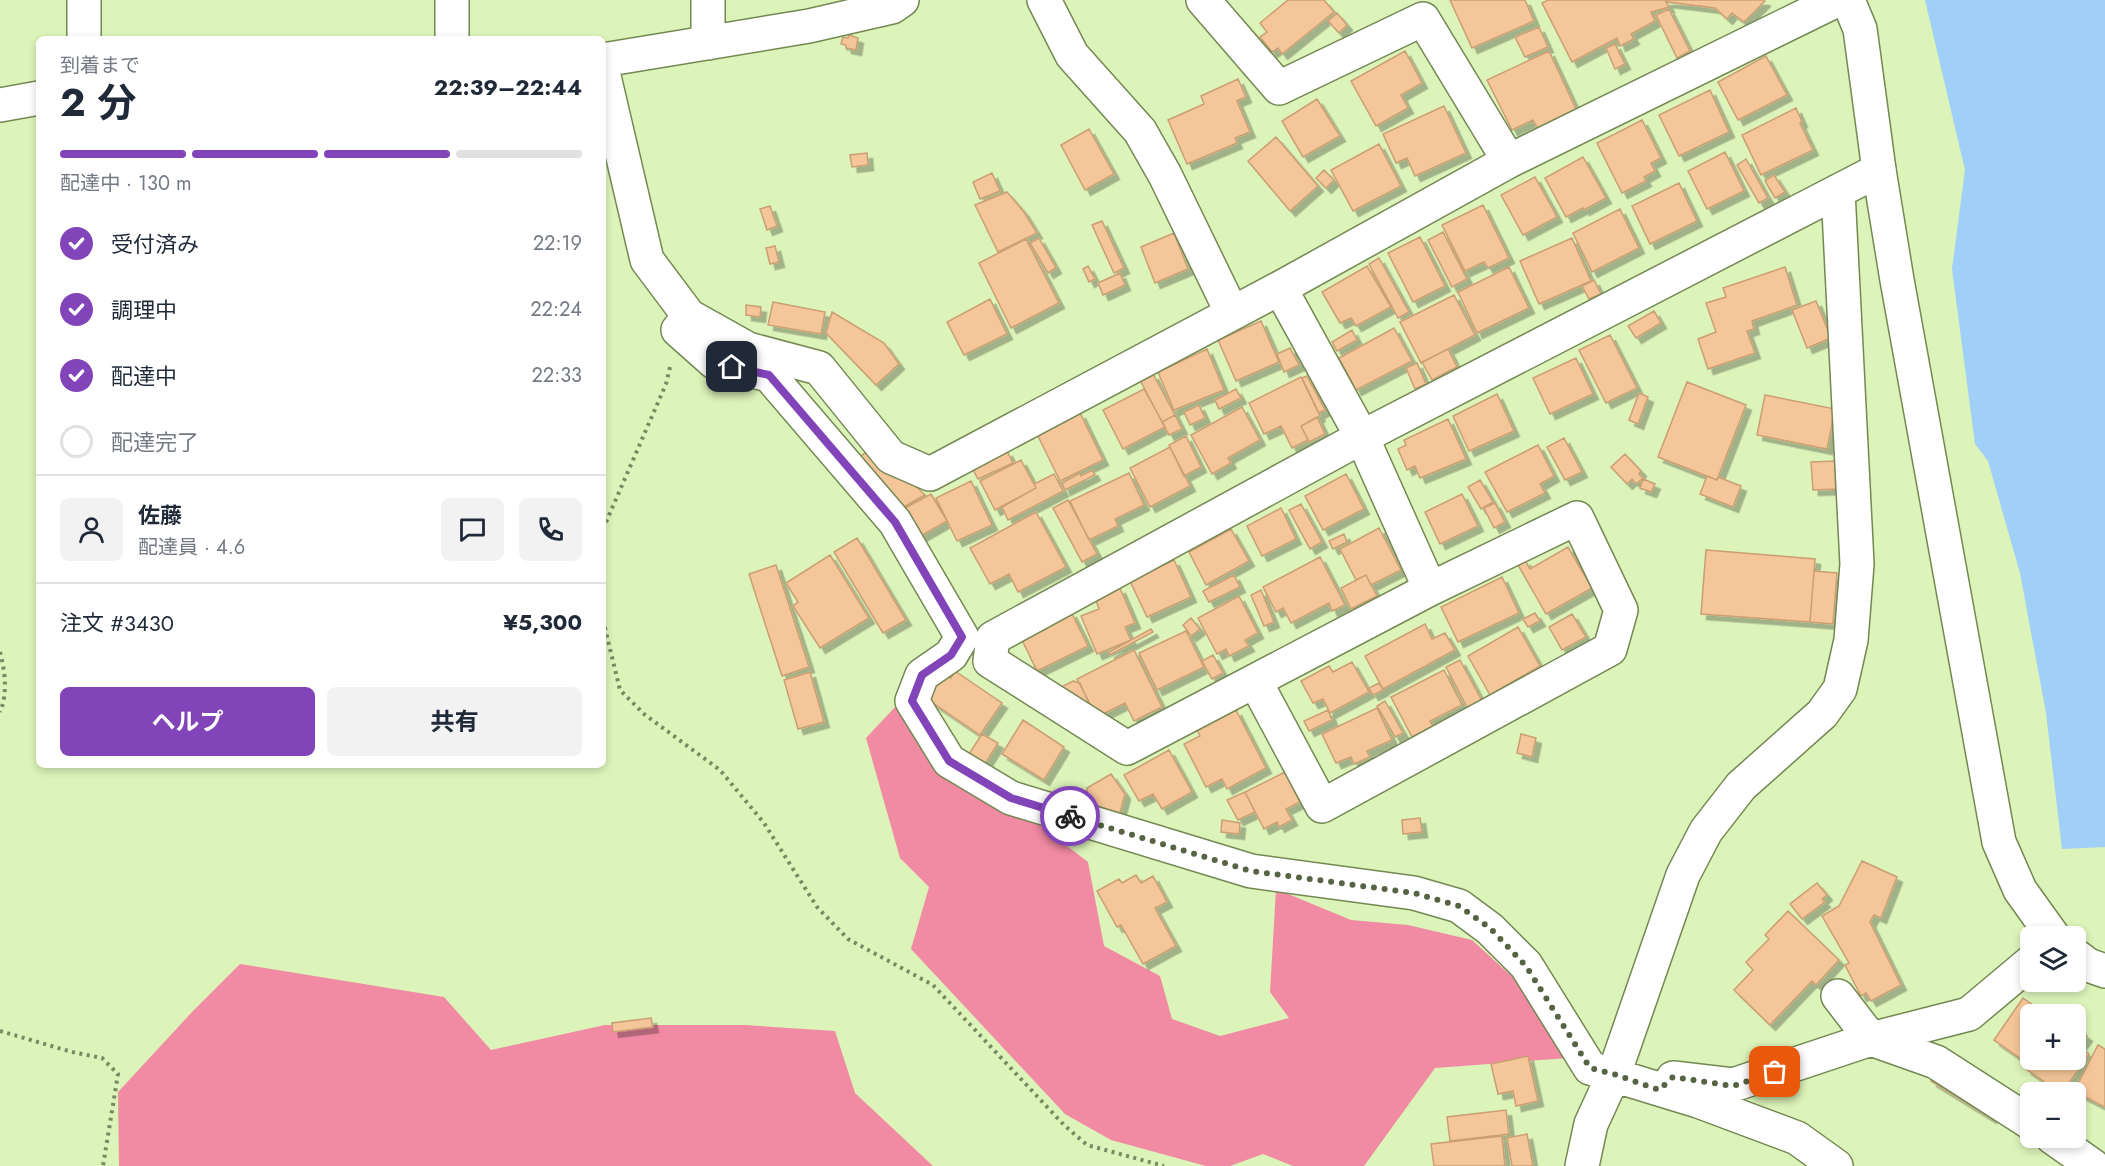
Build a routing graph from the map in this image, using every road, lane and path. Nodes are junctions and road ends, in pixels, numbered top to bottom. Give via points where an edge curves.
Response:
1 (84, 0) edge
2 (452, 0) edge
3 (708, 0) edge
4 (902, 0) edge
5 (1044, 0) edge
6 (1203, 0) edge
7 (1837, 0) edge
8 (1848, 0) edge
9 (84, 36) edge
10 (452, 36) edge
11 (708, 43) junction
12 (606, 60) edge
13 (606, 85) edge
14 (36, 99) edge
15 (0, 105) edge
16 (1509, 161) junction
17 (1879, 170) junction
18 (1838, 191) junction
19 (1280, 288) junction
20 (1232, 313) junction
21 (683, 323) junction
22 (1362, 437) junction
23 (606, 523) edge
24 (1430, 589) junction
25 (606, 632) edge
26 (977, 638) junction
27 (0, 652) edge
28 (1255, 681) junction
29 (0, 712) edge
30 (2046, 926) edge
31 (2086, 964) edge
32 (2020, 971) edge
33 (2105, 971) edge
34 (1838, 996) dead end
35 (0, 1031) edge
36 (1871, 1040) junction
37 (1614, 1074) junction
38 (1659, 1090) junction
39 (2020, 1116) edge
40 (2068, 1148) edge
41 (103, 1166) edge
42 (1164, 1166) edge
43 (1582, 1166) edge
44 (1836, 1166) edge
45 (2093, 1166) edge

1 - 9 street
2 - 10 street
3 - 11 street
4 - 11 street via 892,7 809,26
5 - 20 street via 1072,55 1140,131
6 - 16 street via 1279,88 1423,19
7 - 16 street
8 - 17 street via 1860,29
11 - 12 street
13 - 21 street via 647,260
14 - 15 street
16 - 19 street
17 - 18 street
17 - 30 street via 1999,842 2020,890
18 - 22 street
18 - 37 street via 1857,564 1851,640 1840,689 1822,714 1741,786 1706,831 1683,875
19 - 20 street
19 - 22 street
20 - 21 street via 930,474 891,457 819,368 748,349
21 - 23 path via 666,384
21 - 26 street via 714,362 769,375 895,522
22 - 24 street
22 - 26 street
24 - 28 street
24 - 28 street via 1577,518 1621,610 1610,650 1322,806
25 - 42 path via 620,690 644,714 720,770 764,823 817,907 848,939 933,985 1064,1125 1087,1144
26 - 28 street via 990,661 1127,748
26 - 37 street via 922,675 912,701 949,761 1011,798 1251,871 1414,893 1459,906 1490,928 1526,966 1590,1068
27 - 29 path via 4,702
31 - 33 street
32 - 36 street via 1969,1014
34 - 36 street
35 - 41 path via 102,1058 118,1074
36 - 38 street via 1733,1086 1673,1077
36 - 39 street via 1936,1062
37 - 38 street
37 - 43 street via 1591,1125
38 - 44 street via 1797,1138
40 - 45 street

